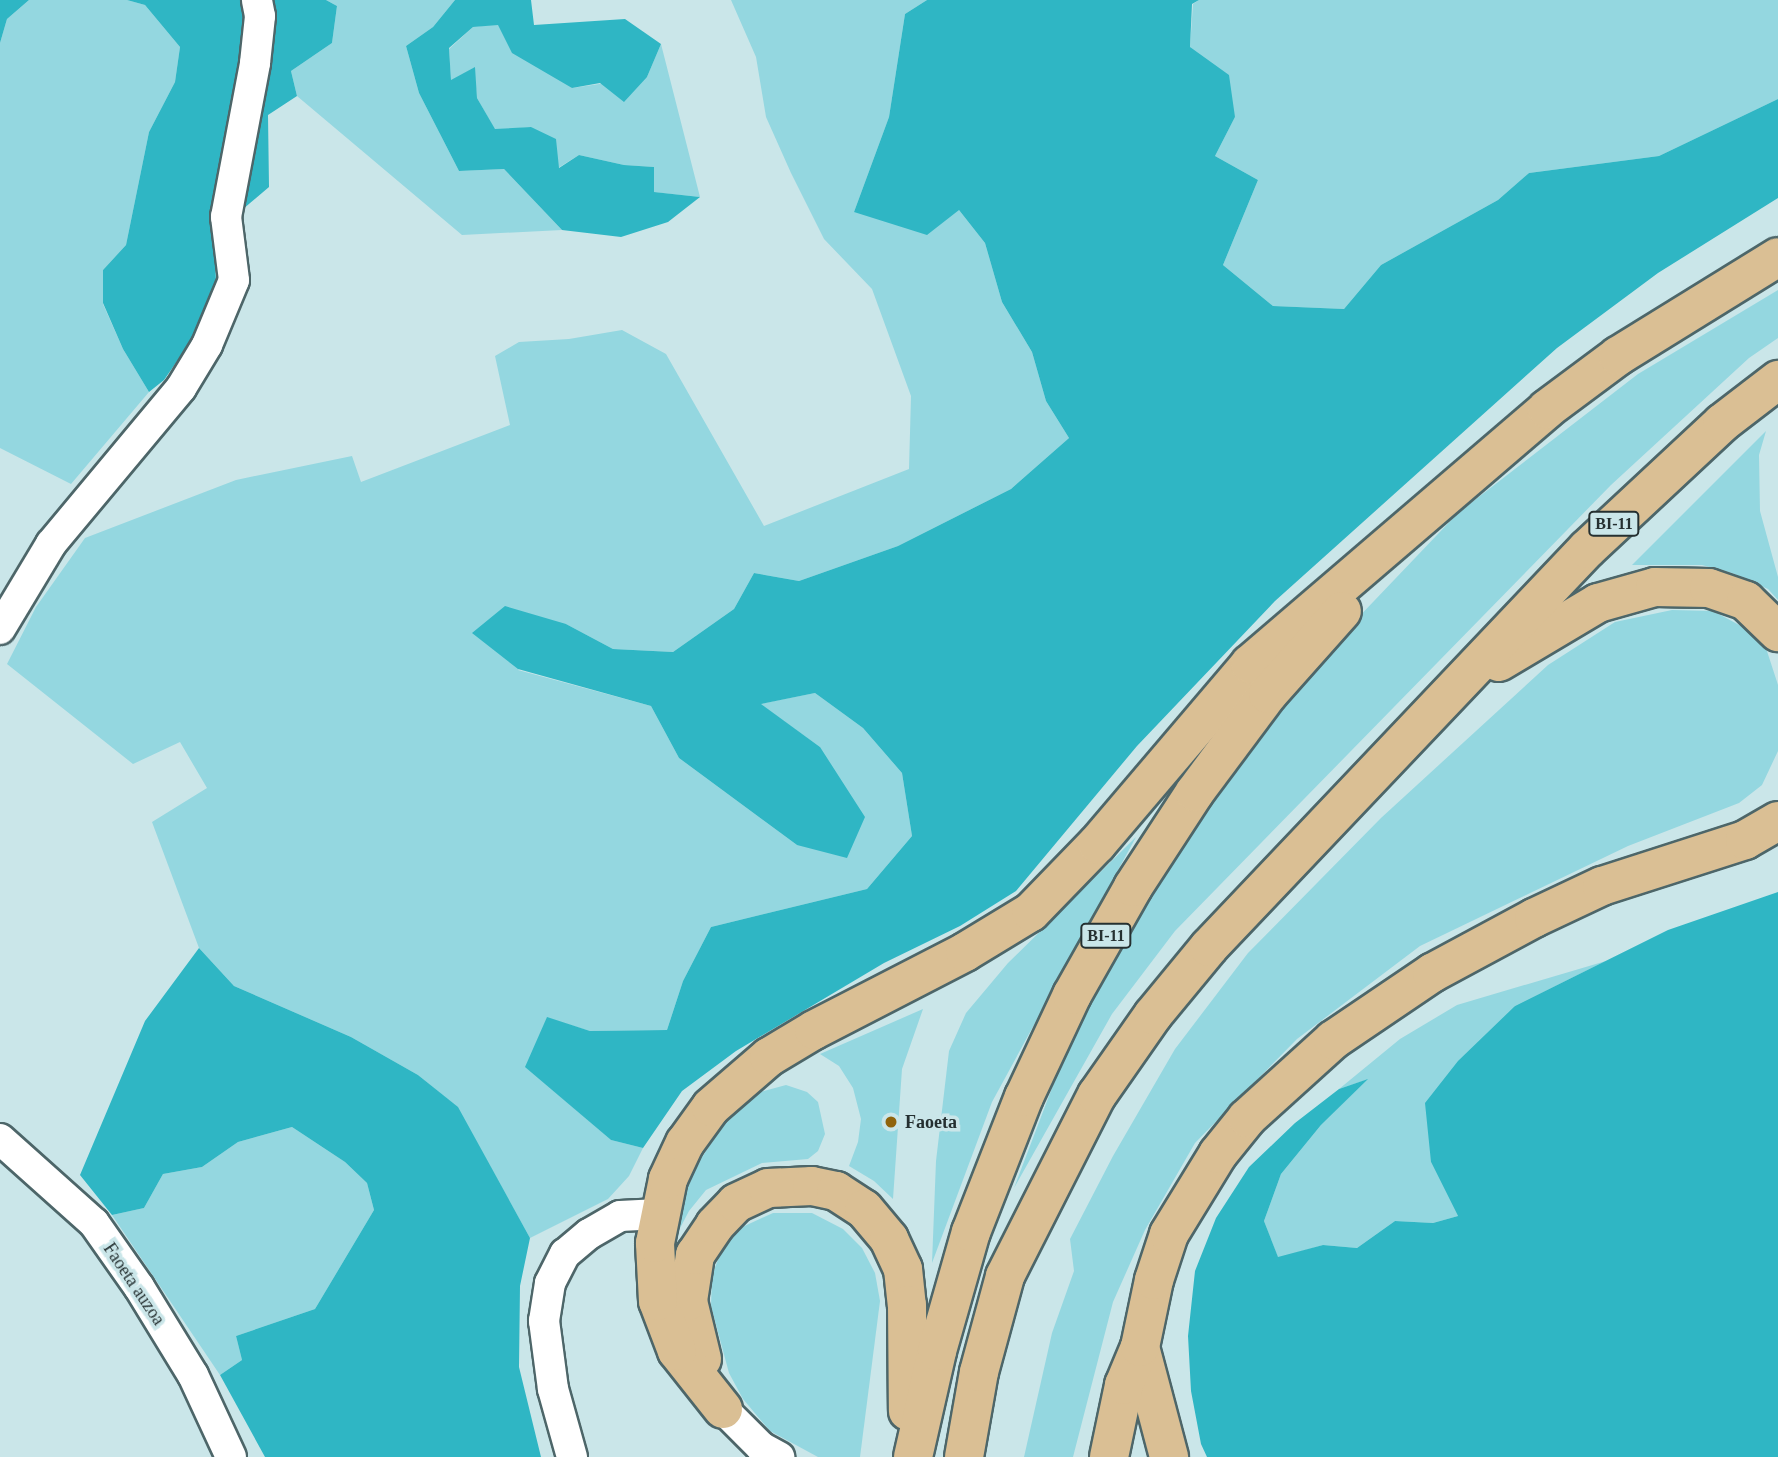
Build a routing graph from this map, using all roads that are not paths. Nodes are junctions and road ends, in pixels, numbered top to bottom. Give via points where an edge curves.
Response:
1 (257, 0) edge
2 (1778, 257) edge
3 (1778, 380) edge
4 (1446, 495) junction
5 (0, 629) edge
6 (1778, 632) edge
7 (1464, 682) junction
8 (1778, 821) edge
9 (0, 1139) edge
10 (659, 1214) junction
11 (1140, 1347) junction
12 (723, 1409) junction
13 (231, 1457) edge
14 (572, 1457) edge
15 (779, 1457) edge
16 (908, 1457) edge
17 (913, 1457) edge
18 (964, 1457) edge
19 (1109, 1457) edge
20 (1169, 1457) edge

1 - 5 street via 260,16 255,63 226,218 234,280 207,345 181,388 51,544
2 - 4 main road, BI-11 via 1618,356
3 - 7 main road, BI-11 via 1722,423 1587,549
4 - 10 main road via 1250,664 1097,844 1031,912 965,952 814,1030 737,1082 711,1107 685,1143 668,1179
4 - 17 main road, BI-11 via 1268,694 1195,792 1133,887 1072,995 1024,1097 971,1232
6 - 7 main road via 1746,601 1709,588 1656,587 1598,603
7 - 18 main road, BI-11 via 1209,947 1153,1015 1097,1095 1005,1276 979,1372
8 - 11 main road via 1745,839 1602,886 1534,918 1432,973 1333,1040 1247,1118 1191,1194 1169,1234
9 - 13 street, Faoeta auzoa via 94,1223 193,1375
10 - 12 main road via 657,1301 677,1350
10 - 14 street via 620,1216 589,1234 565,1254 550,1283 544,1321 553,1389
11 - 19 main road via 1124,1385
11 - 20 main road
12 - 15 street via 761,1447
12 - 16 main road via 696,1342 688,1301 695,1255 736,1203 768,1188 812,1186 836,1191 864,1209 889,1238 903,1269

